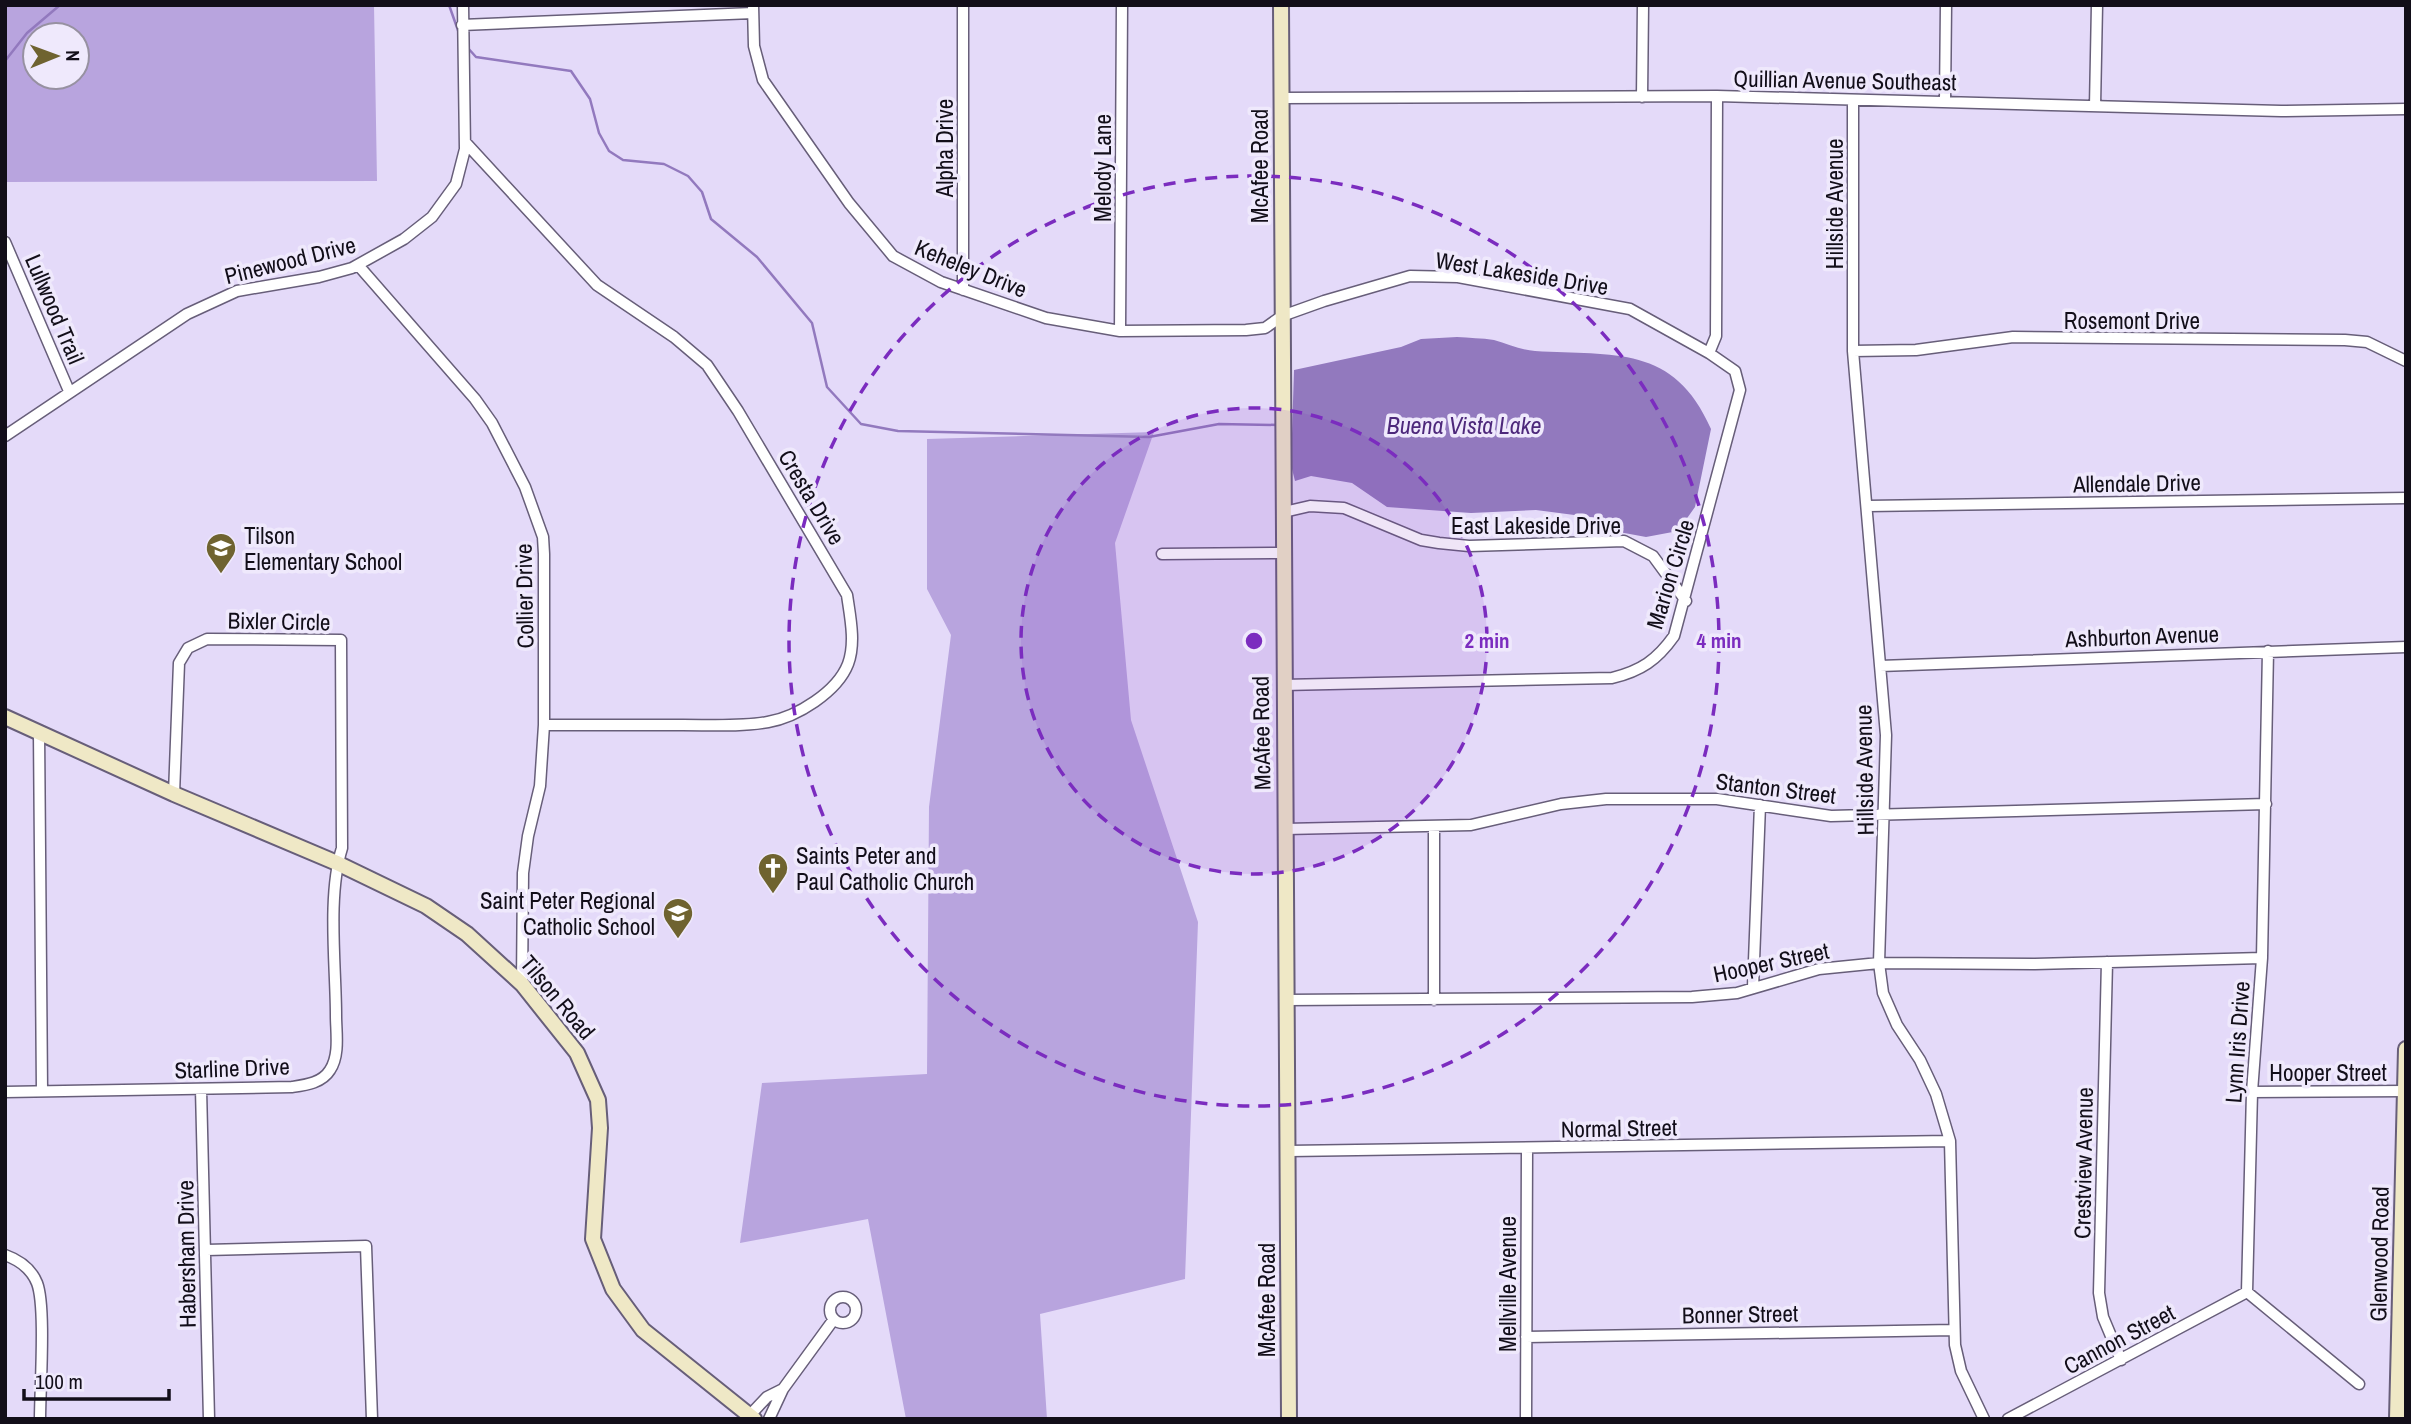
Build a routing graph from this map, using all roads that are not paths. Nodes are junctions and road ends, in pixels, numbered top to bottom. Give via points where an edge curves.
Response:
1 (463, 5) edge
2 (963, 5) edge
3 (1122, 5) edge
4 (1281, 5) edge
5 (1643, 5) edge
6 (1946, 5) edge
7 (2097, 5) edge
8 (753, 9) edge
9 (463, 25) junction
10 (1717, 96) junction
11 (1642, 97) junction
12 (1282, 98) junction
13 (1853, 101) junction
14 (1945, 101) junction
15 (2095, 106) junction
16 (2406, 109) edge
17 (465, 142) junction
18 (5, 242) edge
19 (358, 265) junction
20 (963, 290) junction
21 (1282, 317) junction
22 (1120, 331) junction
23 (1853, 351) junction
24 (1709, 354) junction
25 (2406, 361) edge
26 (69, 391) junction
27 (5, 436) edge
28 (2406, 498) edge
29 (1868, 506) junction
30 (1284, 512) junction
31 (1284, 553) junction
32 (1162, 554) dead end
33 (1686, 601) junction
34 (2406, 647) edge
35 (2268, 650) junction
36 (1880, 666) junction
37 (1283, 685) junction
38 (5, 717) edge
39 (544, 725) junction
40 (39, 732) junction
41 (174, 794) junction
42 (2266, 804) junction
43 (1760, 806) junction
44 (1885, 814) junction
45 (1434, 827) junction
46 (1284, 829) junction
47 (337, 863) junction
48 (2262, 958) junction
49 (2107, 962) junction
50 (1880, 963) junction
51 (522, 984) junction
52 (1753, 987) junction
53 (1287, 1000) junction
54 (1434, 1000) junction
55 (2406, 1049) edge
56 (201, 1089) junction
57 (41, 1091) junction
58 (2405, 1091) edge
59 (5, 1092) edge
60 (2252, 1092) junction
61 (1950, 1141) junction
62 (1527, 1149) junction
63 (1289, 1152) junction
64 (2404, 1244) edge
65 (206, 1250) junction
66 (5, 1255) edge
67 (2247, 1292) junction
68 (834, 1319) dead end
69 (1954, 1330) junction
70 (1526, 1337) junction
71 (2121, 1360) junction
72 (2359, 1384) dead end
73 (783, 1390) junction
74 (2400, 1412) edge
75 (752, 1417) edge
76 (40, 1419) edge
77 (209, 1419) edge
78 (372, 1419) edge
79 (769, 1419) edge
80 (1289, 1419) edge
81 (1526, 1419) edge
82 (1984, 1419) edge
83 (2008, 1419) edge
84 (2381, 1419) edge

1 - 9 street, Pinewood Drive
2 - 20 street, Alpha Drive
3 - 22 street, Melody Lane
4 - 12 street, McAfee Road
5 - 11 street
6 - 14 street
7 - 15 street
8 - 9 street
8 - 20 street, Keheley Drive via 754,46 763,80 849,203 893,256
9 - 17 street, Pinewood Drive
10 - 11 street, Quillian Avenue Southeast
10 - 13 street, Quillian Avenue Southeast
10 - 24 street via 1716,336
11 - 12 street, Quillian Avenue Southeast
12 - 21 street, McAfee Road
13 - 14 street, Quillian Avenue Southeast
13 - 23 street, Hillside Avenue
14 - 15 street, Quillian Avenue Southeast
15 - 16 street, Quillian Avenue Southeast
17 - 19 street, Pinewood Drive via 456,184 441,208 404,239
17 - 39 street, Cresta Drive via 597,285 707,365 847,595 848,664 813,702 791,715 767,722 715,725
18 - 26 street, Lullwood Trail
19 - 26 street, Pinewood Drive via 320,277 227,294 187,314
19 - 39 street, Collier Drive via 475,399 508,452 535,509 544,554
20 - 22 street, Keheley Drive via 1046,318
21 - 22 street, Keheley Drive via 1265,328 1246,330
21 - 24 street, West Lakeside Drive via 1410,276 1458,277 1630,309
21 - 30 street, McAfee Road
23 - 25 street, Rosemont Drive via 1916,350 2013,337 2345,340 2367,342
23 - 29 street, Hillside Avenue
24 - 33 street, Marion Circle via 1735,371 1741,390
26 - 27 street, Pinewood Drive
28 - 29 street, Allendale Drive
29 - 36 street, Hillside Avenue
30 - 31 street, McAfee Road
30 - 33 street, East Lakeside Drive via 1310,506 1344,508 1438,544 1624,541 1653,556
31 - 32 street
31 - 37 street, McAfee Road
33 - 37 street, Marion Circle via 1674,636 1659,656 1612,678
34 - 35 street, Ashburton Avenue
35 - 36 street, Ashburton Avenue
35 - 42 street, Lynn Iris Drive
36 - 44 street, Hillside Avenue via 1886,734
37 - 46 street, McAfee Road
38 - 40 street, Tilson Road
39 - 51 street, Collier Drive via 540,786 523,873
40 - 41 street, Tilson Road
40 - 57 street
41 - 47 street, Tilson Road
41 - 47 street, Bixler Circle via 179,663 188,648 207,639 341,640 342,848
42 - 44 street, Stanton Street
42 - 48 street, Lynn Iris Drive
43 - 44 street, Stanton Street via 1831,816
43 - 45 street, Stanton Street via 1717,799 1606,799 1561,804 1471,825
43 - 52 street
44 - 50 street, Hillside Avenue
45 - 46 street, Stanton Street
45 - 54 street
46 - 53 street, McAfee Road
47 - 51 street, Tilson Road via 426,906 467,934
47 - 56 street, Starline Drive via 336,1048 330,1071 306,1085
48 - 49 street, Hooper Street
48 - 60 street, Lynn Iris Drive
49 - 50 street, Hooper Street
49 - 71 street, Crestview Avenue via 2099,1293 2103,1317
50 - 52 street, Hooper Street via 1819,969
50 - 61 street, Hillside Avenue via 1883,993 1936,1094
51 - 75 street, Tilson Road via 577,1053 598,1100 593,1239 612,1289 643,1330
52 - 54 street, Hooper Street via 1692,997
53 - 54 street, Hooper Street
53 - 63 street, McAfee Road
55 - 58 street, Glenwood Road
56 - 57 street, Starline Drive
56 - 65 street, Habersham Drive
57 - 59 street, Starline Drive
58 - 60 street, Hooper Street
58 - 64 street, Glenwood Road
60 - 67 street, Lynn Iris Drive
61 - 62 street, Normal Street
61 - 69 street, Hillside Avenue
62 - 63 street, Normal Street
62 - 70 street, Mellville Avenue
63 - 80 street, McAfee Road
64 - 74 street, Glenwood Road
65 - 77 street, Habersham Drive
65 - 78 street via 363,1244 368,1251
66 - 76 street via 32,1273 40,1297
67 - 71 street, Cannon Street
67 - 72 street
68 - 73 street
69 - 70 street, Bonner Street
69 - 82 street, Hillside Avenue via 1961,1371
70 - 81 street, Mellville Avenue
71 - 83 street, Cannon Street
73 - 75 street via 768,1396
73 - 79 street
74 - 84 street

